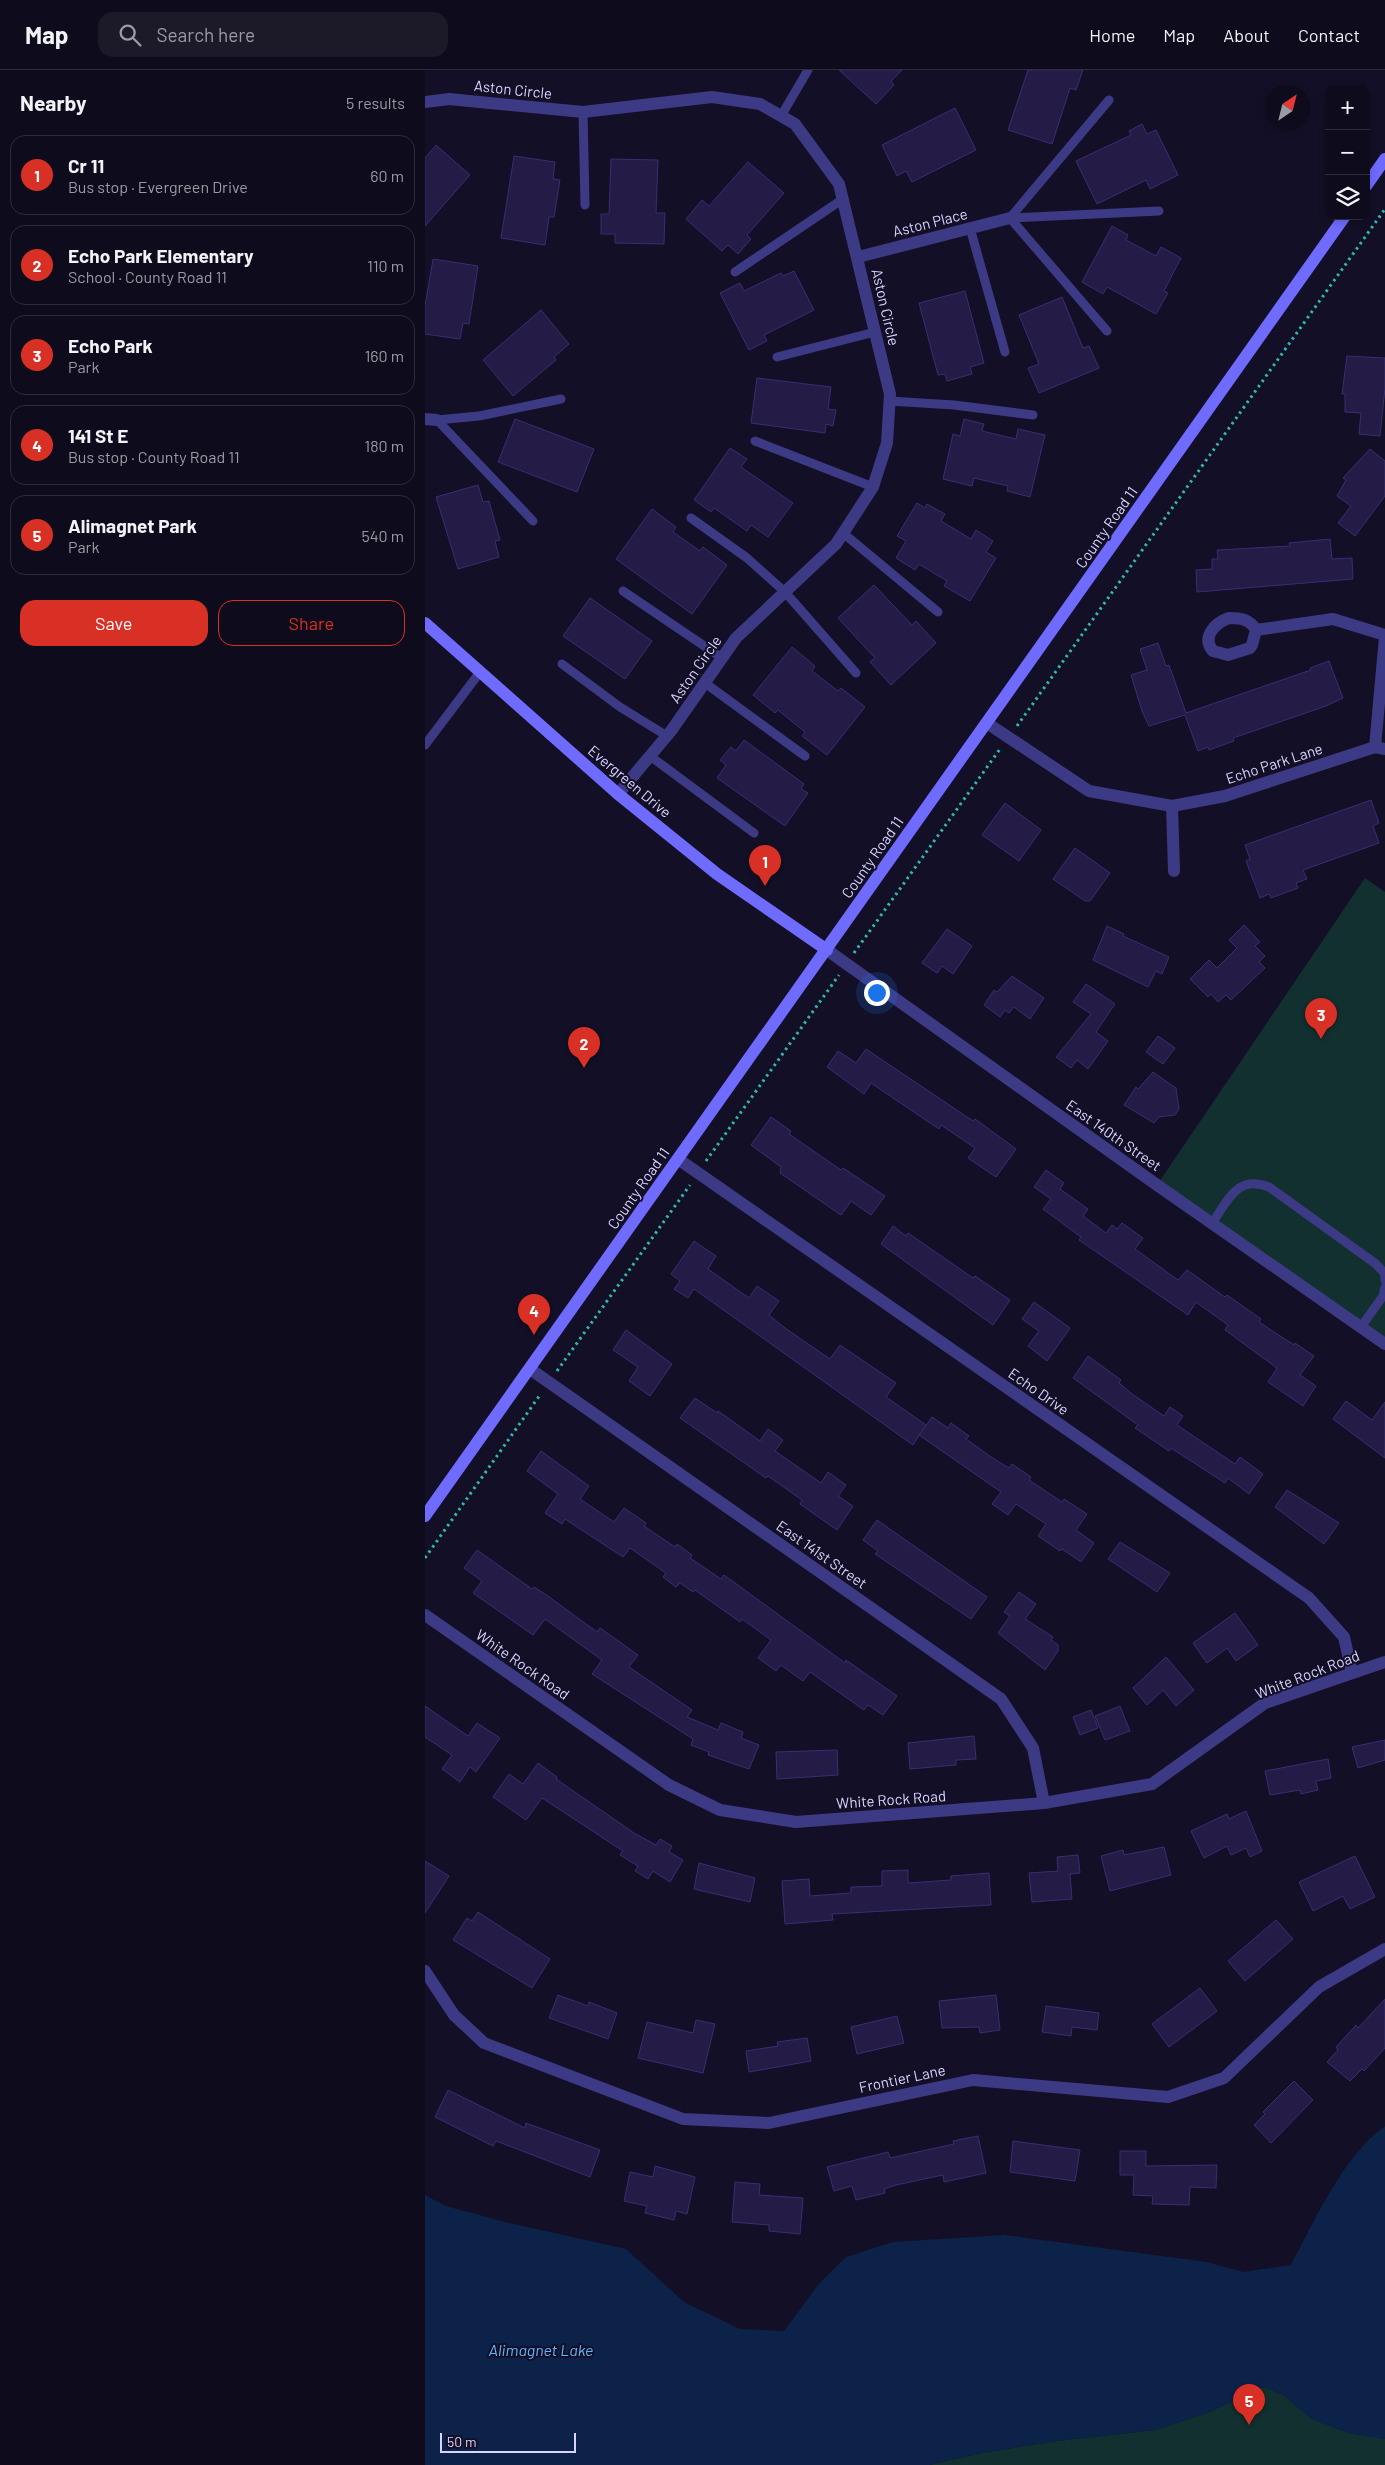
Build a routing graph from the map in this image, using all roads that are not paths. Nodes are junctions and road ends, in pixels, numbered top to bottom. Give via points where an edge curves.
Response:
1 (808, 70) edge
2 (1109, 100) dead end
3 (425, 102) edge
4 (583, 112) junction
5 (781, 116) junction
6 (1385, 159) edge
7 (1370, 180) edge
8 (843, 199) junction
9 (585, 205) dead end
10 (1159, 211) dead end
11 (1010, 218) junction
12 (1342, 220) edge
13 (970, 228) junction
14 (858, 257) junction
15 (735, 272) dead end
16 (1107, 330) dead end
17 (875, 332) junction
18 (1005, 352) dead end
19 (777, 357) dead end
20 (561, 399) dead end
21 (889, 401) junction
22 (1033, 415) dead end
23 (431, 420) edge
24 (755, 440) dead end
25 (873, 487) junction
26 (691, 518) dead end
27 (533, 521) dead end
28 (843, 534) junction
29 (623, 590) dead end
30 (785, 592) junction
31 (938, 612) dead end
32 (425, 623) edge
33 (1256, 630) dead end
34 (1385, 636) edge
35 (722, 658) junction
36 (563, 664) dead end
37 (480, 672) junction
38 (856, 673) dead end
39 (705, 683) junction
40 (987, 724) junction
41 (667, 736) junction
42 (425, 745) edge
43 (1380, 748) edge
44 (650, 756) junction
45 (805, 756) dead end
46 (618, 794) junction
47 (1173, 806) junction
48 (754, 834) dead end
49 (1174, 871) dead end
50 (827, 950) junction
51 (678, 1159) junction
52 (1212, 1223) junction
53 (1385, 1280) edge
54 (1385, 1287) edge
55 (1361, 1327) junction
56 (1385, 1344) edge
57 (530, 1369) junction
58 (425, 1516) edge
59 (425, 1616) edge
60 (1385, 1662) edge
61 (1352, 1672) junction
62 (1044, 1803) junction
63 (1385, 1949) edge
64 (425, 1971) edge

1 - 5 lane
2 - 11 lane
3 - 4 street, Aston Circle via 449,98
4 - 5 street, Aston Circle via 712,97 760,104
4 - 9 lane
5 - 8 street, Aston Circle via 795,124 839,184
6 - 7 street
8 - 14 street, Aston Circle
8 - 15 lane
10 - 11 lane
11 - 13 street, Aston Place
11 - 16 lane
12 - 40 street, County Road 11
13 - 14 street, Aston Place
13 - 18 lane
14 - 17 street, Aston Circle
17 - 19 lane
17 - 21 street, Aston Circle
20 - 23 lane via 479,416
21 - 22 lane
21 - 25 street, Aston Circle via 887,443
23 - 27 lane
24 - 25 lane
25 - 28 street, Aston Circle
26 - 30 lane via 747,558
28 - 30 street, Aston Circle
28 - 31 lane
29 - 35 lane
30 - 35 street, Aston Circle via 736,638
30 - 38 lane
32 - 37 street, Evergreen Drive
33 - 34 street via 1333,619
34 - 43 street
35 - 39 street, Aston Circle
36 - 41 lane via 620,707
37 - 42 lane
37 - 46 street, Evergreen Drive
39 - 41 street, Aston Circle
39 - 45 lane
40 - 47 street, Echo Park Lane via 1089,791
40 - 50 street, County Road 11
41 - 44 street, Aston Circle
43 - 47 street, Echo Park Lane via 1225,796
44 - 46 street, Aston Circle
44 - 48 lane
46 - 50 street, Evergreen Drive via 717,874
47 - 49 street
50 - 51 street, County Road 11
50 - 52 street, East 140th Street
51 - 57 street, County Road 11
51 - 61 street, Echo Drive via 1309,1598 1344,1637
52 - 53 lane via 1238,1188 1247,1183 1257,1183 1269,1187 1376,1264 1385,1274
52 - 55 street, East 140th Street
54 - 55 lane via 1383,1296
55 - 56 street, East 140th Street
57 - 58 street, County Road 11
57 - 62 street, East 141st Street via 1001,1699 1033,1748
59 - 62 street, White Rock Road via 669,1785 720,1810 796,1822
60 - 61 street, White Rock Road
61 - 62 street, White Rock Road via 1265,1703 1152,1784
63 - 64 street, Frontier Lane via 1319,1987 1224,2078 1168,2097 973,2080 769,2123 683,2118 485,2043 454,2015

